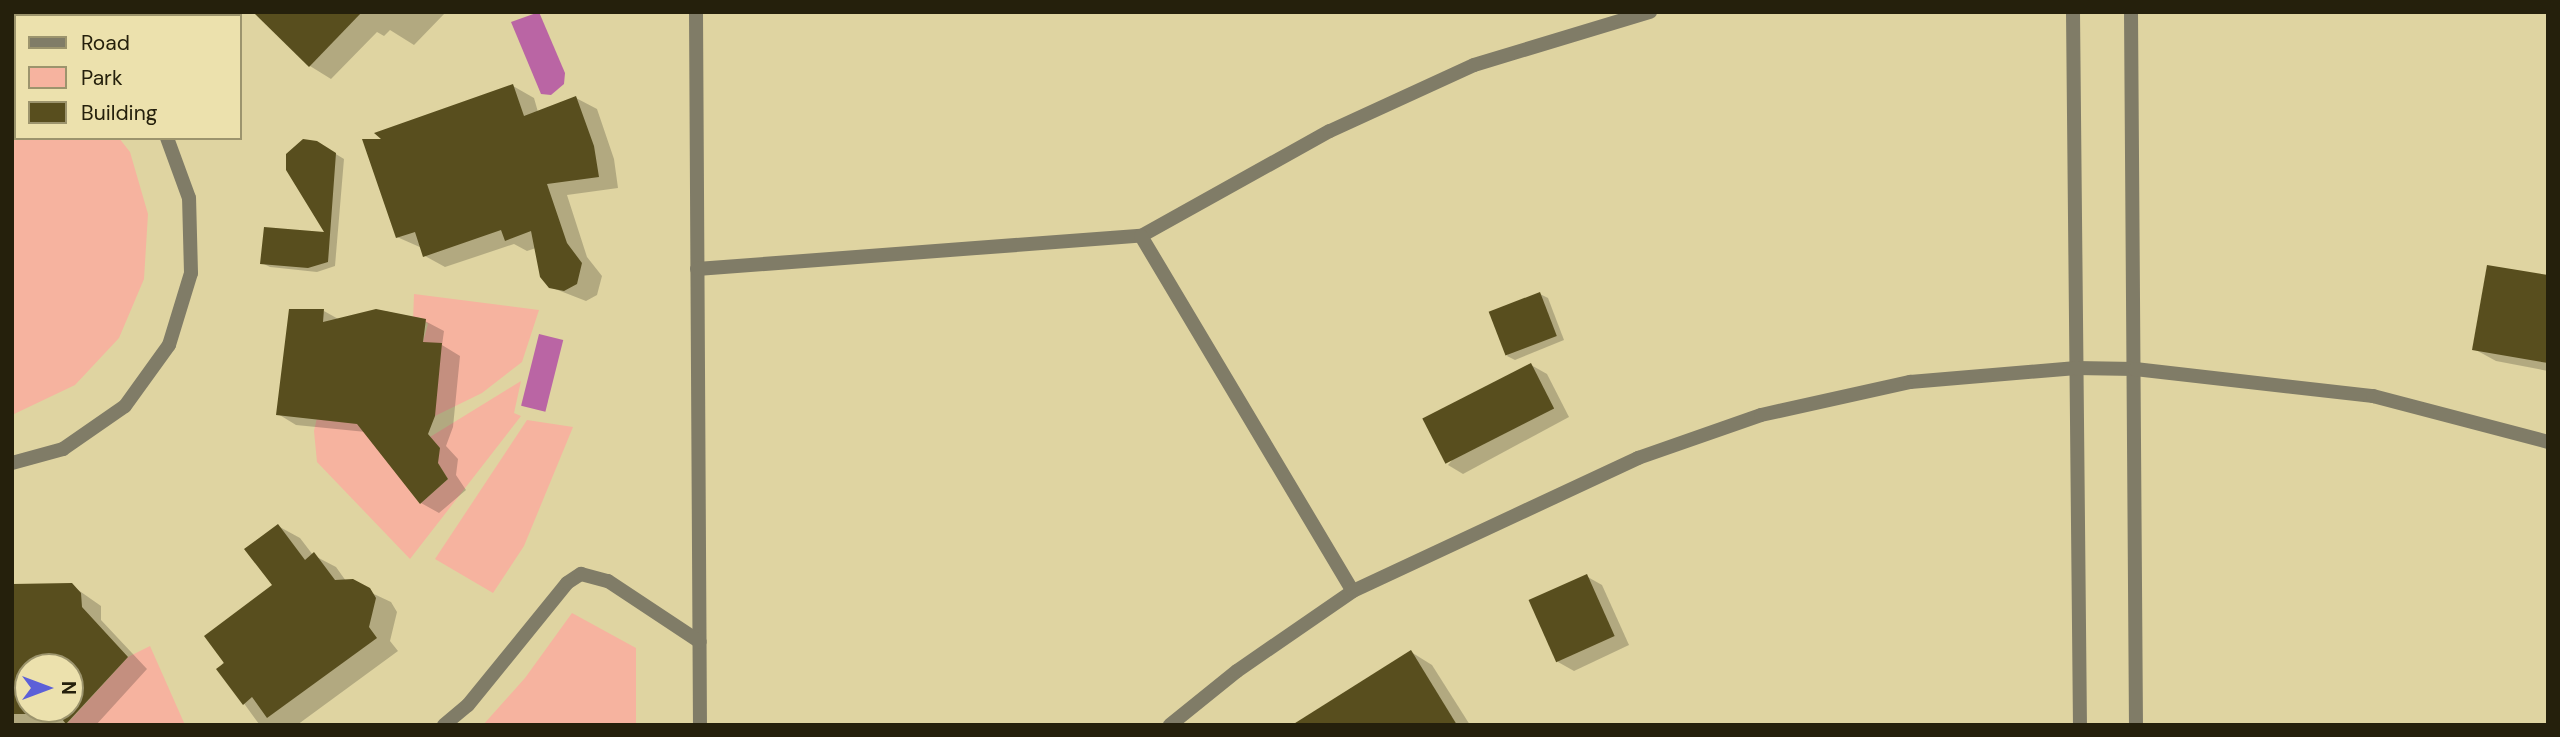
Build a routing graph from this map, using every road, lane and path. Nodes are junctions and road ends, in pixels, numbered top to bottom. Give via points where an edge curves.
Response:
1 (696, 12) edge
2 (1650, 12) edge
3 (2073, 12) edge
4 (2131, 12) edge
5 (168, 140) edge
6 (1141, 236) junction
7 (697, 269) junction
8 (2076, 368) junction
9 (2135, 369) junction
10 (2548, 442) edge
11 (12, 463) edge
12 (1353, 591) junction
13 (700, 642) junction
14 (444, 725) edge
15 (700, 725) edge
16 (1170, 725) edge
17 (2080, 725) edge
18 (2136, 725) edge

1 - 7 street
2 - 6 street via 1474,65 1330,131
3 - 8 street
4 - 9 street
5 - 11 street via 189,198 191,273 169,345 125,406 63,449
6 - 7 street
6 - 12 street
7 - 13 street
8 - 9 street
8 - 12 street via 1910,382 1761,415 1638,458
8 - 17 street
9 - 10 street via 2373,396
9 - 18 street
12 - 16 street via 1237,671
13 - 14 street via 608,581 581,574 567,583 468,705
13 - 15 street

